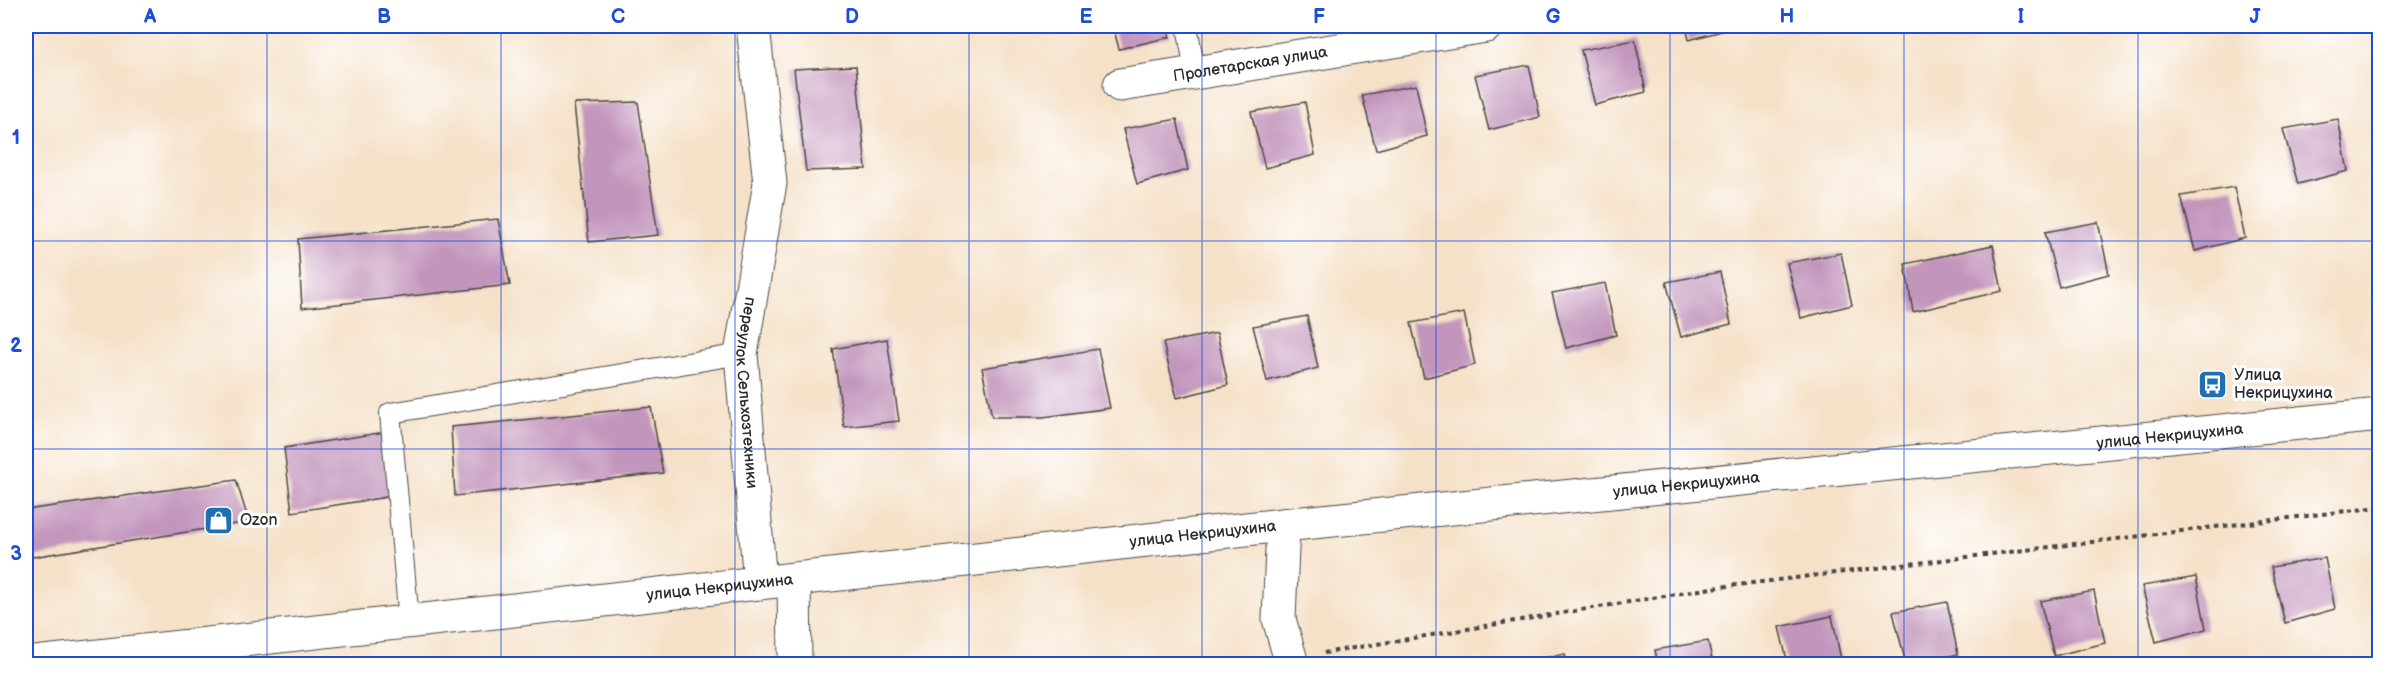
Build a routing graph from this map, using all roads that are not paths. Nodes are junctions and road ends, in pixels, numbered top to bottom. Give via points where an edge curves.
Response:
1 (753, 26) edge
2 (1187, 26) edge
3 (1486, 26) edge
4 (1196, 72) junction
5 (1120, 85) dead end
6 (741, 354) junction
7 (2379, 415) edge
8 (1283, 525) junction
9 (794, 579) junction
10 (760, 583) junction
11 (409, 621) junction
12 (1291, 661) edge
13 (26, 664) edge
14 (795, 664) edge

1 - 6 street, переулок Сельхозтехники via 770,183
2 - 4 lane
3 - 4 street, Пролетарская улица
4 - 5 street, Пролетарская улица
6 - 10 street, переулок Сельхозтехники
6 - 11 lane via 390,413
7 - 8 street, улица Некрицухина
8 - 9 street, улица Некрицухина
8 - 12 street via 1279,619
9 - 10 street, улица Некрицухина
9 - 14 street
10 - 11 street, улица Некрицухина
11 - 13 street, улица Некрицухина

